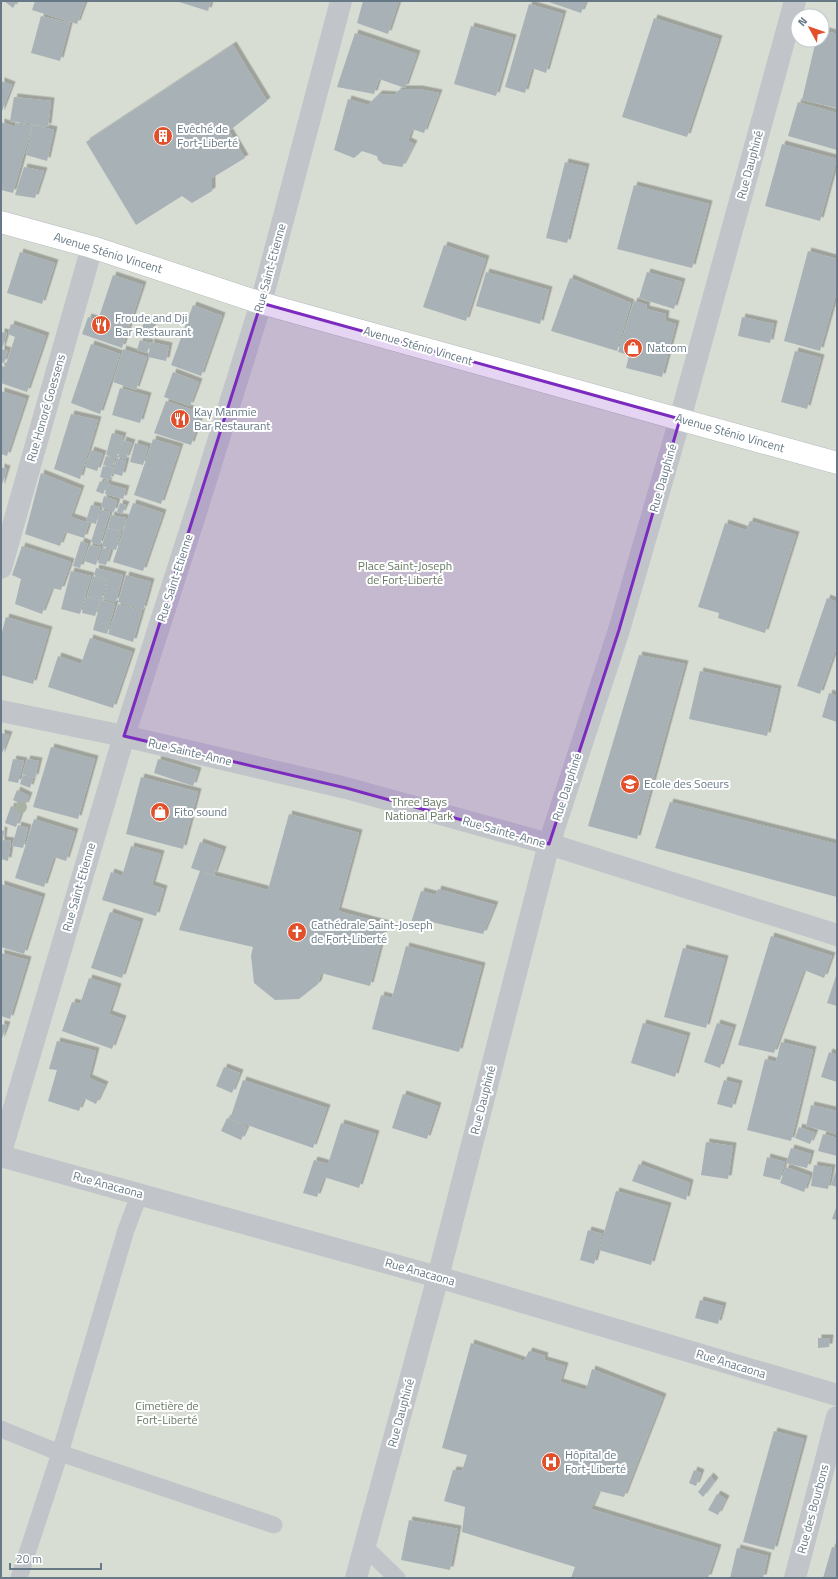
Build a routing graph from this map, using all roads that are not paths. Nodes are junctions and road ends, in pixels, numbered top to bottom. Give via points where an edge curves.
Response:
1 (340, 1) edge
2 (795, 1) edge
3 (1, 222) edge
4 (92, 247) junction
5 (261, 303) junction
6 (680, 419) junction
7 (837, 463) edge
8 (1, 568) edge
9 (1, 710) edge
10 (124, 736) junction
11 (549, 844) junction
12 (837, 935) edge
13 (1, 1152) edge
14 (1, 1156) edge
15 (140, 1194) junction
16 (438, 1277) junction
17 (837, 1395) edge
18 (837, 1418) edge
19 (1, 1429) edge
20 (60, 1453) junction
21 (274, 1524) dead end
22 (365, 1547) junction
23 (20, 1578) edge
24 (356, 1578) edge
25 (397, 1578) edge
26 (795, 1578) edge

1 - 5 street, Rue Saint-Etienne
2 - 6 street, Rue Dauphiné
3 - 4 street, Avenue Sténio Vincent
4 - 5 street, Avenue Sténio Vincent
4 - 8 street, Rue Honoré Goessens
5 - 6 street, Avenue Sténio Vincent
5 - 10 street, Rue Saint-Etienne
6 - 7 street, Avenue Sténio Vincent
6 - 11 street, Rue Dauphiné via 619,630
9 - 10 street, Rue Sainte-Anne
10 - 11 street, Rue Sainte-Anne via 346,788
10 - 13 street, Rue Saint-Etienne
11 - 12 street, Rue Sainte-Anne
11 - 16 street, Rue Dauphiné
14 - 15 street, Rue Anacaona
15 - 16 street, Rue Anacaona
15 - 20 lane via 126,1230
16 - 17 street, Rue Anacaona
16 - 22 street, Rue Dauphiné
18 - 26 street, Rue des Bourbons
19 - 20 lane
20 - 21 lane
20 - 23 lane
22 - 24 street, Rue Dauphiné
22 - 25 lane

